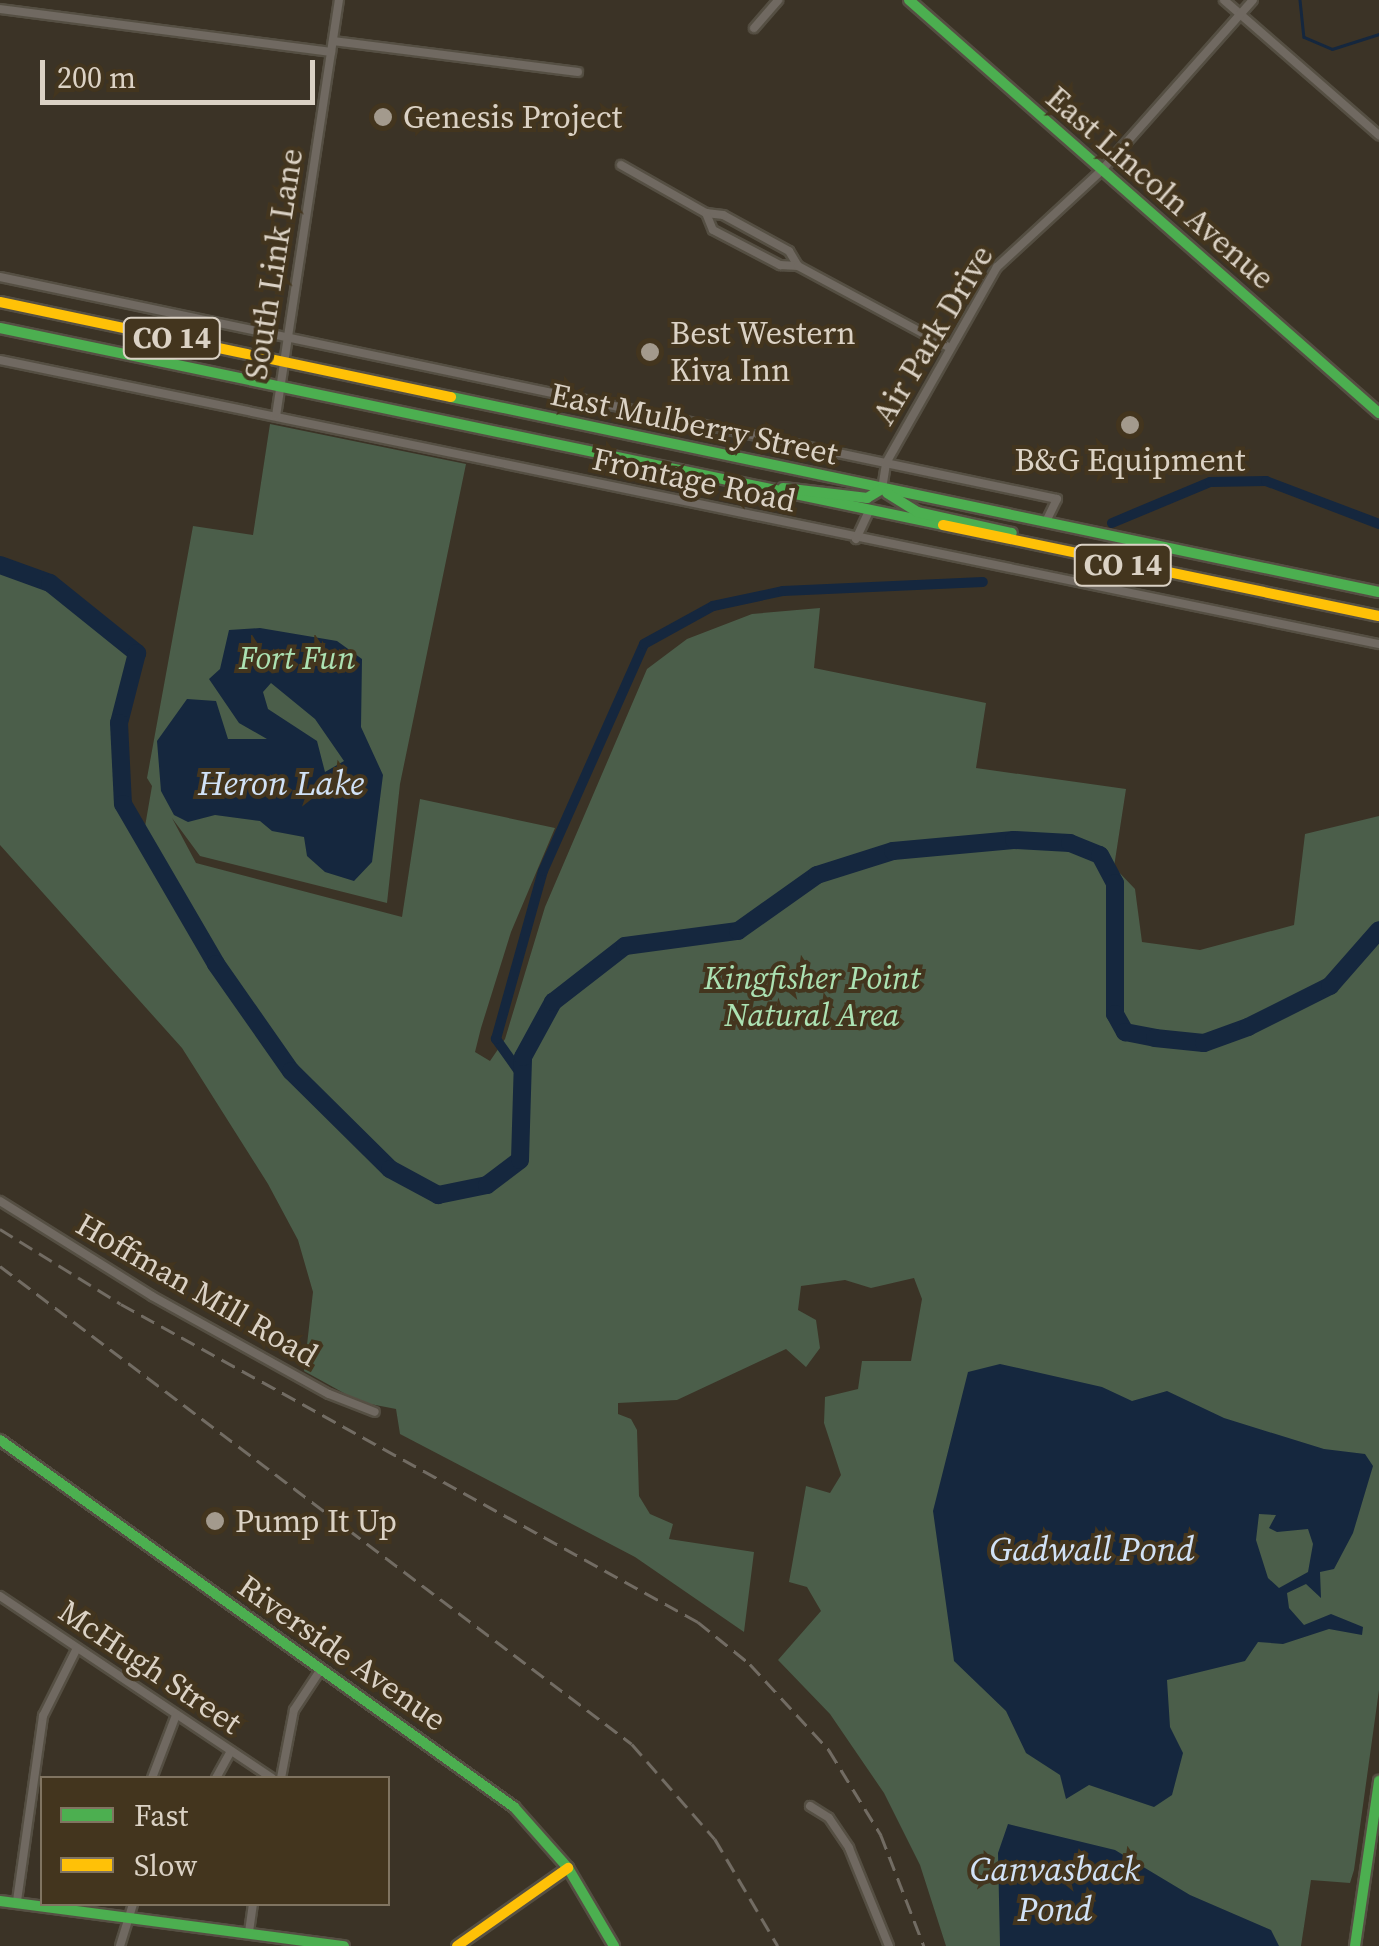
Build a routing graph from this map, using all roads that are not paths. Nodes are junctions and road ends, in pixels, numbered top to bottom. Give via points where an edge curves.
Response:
1 (339, 0) edge
2 (778, 0) edge
3 (908, 0) edge
4 (1224, 0) edge
5 (1252, 0) edge
6 (0, 10) edge
7 (1240, 14) junction
8 (754, 28) dead end
9 (332, 41) junction
10 (331, 52) junction
11 (578, 72) dead end
12 (1379, 136) edge
13 (621, 165) dead end
14 (1102, 170) junction
15 (706, 213) junction
16 (798, 266) junction
17 (0, 278) edge
18 (0, 302) edge
19 (0, 309) edge
20 (58, 314) junction
21 (0, 328) edge
22 (290, 336) junction
23 (950, 348) junction
24 (0, 360) edge
25 (286, 362) junction
26 (281, 387) junction
27 (1379, 414) edge
28 (276, 416) junction
29 (886, 462) junction
30 (737, 485) junction
31 (882, 489) junction
32 (868, 513) junction
33 (1045, 524) junction
34 (856, 539) junction
35 (1178, 576) junction
36 (1379, 592) edge
37 (1379, 616) edge
38 (1379, 644) edge
39 (0, 1202) edge
40 (375, 1412) dead end
41 (0, 1440) edge
42 (0, 1596) edge
43 (77, 1648) junction
44 (320, 1669) junction
45 (176, 1715) junction
46 (231, 1751) junction
47 (153, 1776) edge
48 (217, 1776) edge
49 (269, 1776) edge
50 (280, 1776) edge
51 (1379, 1781) edge
52 (810, 1806) dead end
53 (568, 1868) junction
54 (0, 1901) edge
55 (16, 1901) junction
56 (40, 1903) edge
57 (88, 1906) edge
58 (253, 1906) edge
59 (131, 1909) edge
60 (249, 1932) junction
61 (120, 1946) edge
62 (344, 1946) edge
63 (457, 1946) edge
64 (614, 1946) edge
65 (889, 1946) edge
66 (1355, 1946) edge

1 - 9 street, South Link Lane
2 - 8 street
3 - 14 main road, East Lincoln Avenue
4 - 7 street
5 - 7 street, Air Park Drive
6 - 10 street
7 - 12 street
7 - 14 street, Air Park Drive
9 - 10 street, South Link Lane
9 - 11 street
10 - 22 street, South Link Lane
13 - 15 street
14 - 23 street, Air Park Drive via 1009,253
14 - 27 main road, East Lincoln Avenue
15 - 16 street via 723,215 789,251
15 - 16 street via 713,230 780,265
16 - 23 street
17 - 22 street, Frontage Road
18 - 20 main road, East Mulberry Street / CO 14
19 - 20 main road
20 - 25 main road, East Mulberry Street / CO 14
21 - 26 main road, East Mulberry Street / CO 14
22 - 25 street, South Link Lane
22 - 29 street, Frontage Road
23 - 29 street, Air Park Drive
24 - 28 street, Frontage Road
25 - 26 street, South Link Lane
25 - 31 main road, East Mulberry Street / CO 14
26 - 28 street, South Link Lane
26 - 30 main road, East Mulberry Street / CO 14
28 - 34 street, Frontage Road
29 - 31 street, Air Park Drive
29 - 33 street, Frontage Road via 1057,499
30 - 31 main road via 867,498
30 - 32 main road, East Mulberry Street / CO 14
31 - 33 main road, East Mulberry Street / CO 14
31 - 35 main road via 917,512
32 - 34 street
32 - 35 main road, East Mulberry Street / CO 14
33 - 36 main road, East Mulberry Street / CO 14
34 - 38 street, Frontage Road
35 - 37 main road, East Mulberry Street / CO 14
39 - 40 street, Hoffman Mill Road via 152,1296 329,1394
41 - 44 main road, Riverside Avenue
42 - 43 street, McHugh Street
43 - 45 street, McHugh Street
43 - 55 street via 42,1716
44 - 50 street via 294,1710
44 - 53 main road, Riverside Avenue via 503,1798
45 - 46 street, McHugh Street
45 - 47 street
46 - 48 street
46 - 49 street, McHugh Street
51 - 66 main road
52 - 65 street via 830,1818 849,1848
53 - 63 main road
53 - 64 main road, Riverside Avenue
54 - 55 main road
55 - 56 main road
57 - 59 main road
58 - 60 street
59 - 60 main road
59 - 61 street
60 - 62 main road

